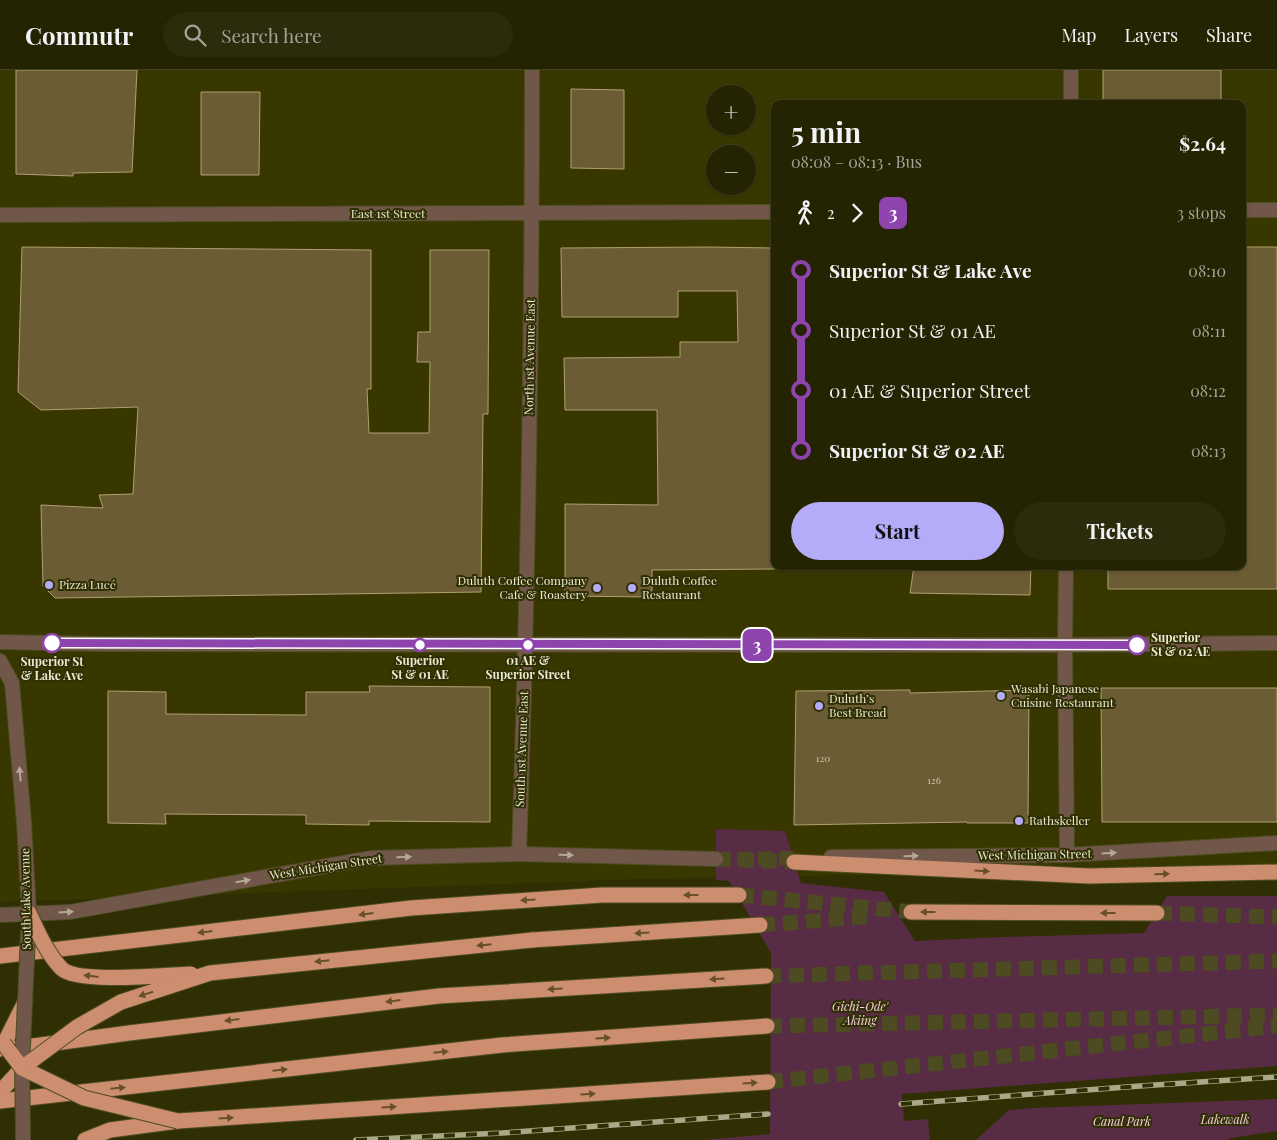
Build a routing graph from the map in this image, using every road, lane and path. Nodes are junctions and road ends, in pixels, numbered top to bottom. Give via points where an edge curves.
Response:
1 (532, 70) edge
2 (1071, 70) edge
3 (1071, 100) edge
4 (1246, 210) edge
5 (1277, 210) edge
6 (771, 212) edge
7 (532, 213) junction
8 (0, 215) edge
9 (1066, 570) edge
10 (0, 642) edge
11 (1277, 643) edge
12 (526, 645) junction
13 (1065, 646) junction
14 (0, 661) edge
15 (1277, 843) edge
16 (519, 854) junction
17 (1068, 855) junction
18 (716, 858) dead end
19 (793, 860) joint
20 (1277, 872) edge
21 (739, 895) tunnel mouth
22 (911, 912) tunnel mouth
23 (29, 913) junction
24 (1157, 913) tunnel mouth
25 (0, 914) edge
26 (760, 925) tunnel mouth
27 (0, 956) edge
28 (210, 973) junction
29 (766, 976) tunnel mouth
30 (25, 1002) junction
31 (767, 1026) tunnel mouth
32 (1, 1045) edge
33 (22, 1068) junction
34 (768, 1082) tunnel mouth
35 (0, 1092) edge
36 (0, 1101) edge
37 (178, 1121) junction
38 (23, 1140) edge
39 (85, 1140) edge

1 - 7 street, North 1st Avenue East
2 - 3 street
4 - 5 street
6 - 7 street, East 1st Street
7 - 8 street, East 1st Street
7 - 12 street, North 1st Avenue East
9 - 13 street
10 - 12 street
11 - 13 street
12 - 13 street
12 - 16 street, South 1st Avenue East
13 - 17 street
23 -> 14 street, South Lake Avenue, bridge via 12,683
17 -> 15 street, West Michigan Street
16 -> 18 street, West Michigan Street
25 -> 16 street, West Michigan Street via 70,912 371,858
19 -> 17 street, West Michigan Street
19 -> 20 highway via 1089,876
21 -> 27 highway via 602,895 411,908
24 -> 22 highway
28 -> 23 highway, bridge via 102,978 70,973 63,970 45,945
23 - 30 street, South Lake Avenue, bridge
26 -> 28 highway, bridge via 532,940
28 -> 33 highway, bridge via 121,1002 77,1026
29 -> 32 highway via 439,996
30 - 32 highway, bridge
30 - 33 street, South Lake Avenue, bridge
36 -> 31 highway via 502,1045
32 - 33 highway, bridge
33 - 35 highway
33 - 37 highway, bridge via 84,1098
33 - 38 street, South Lake Avenue, bridge
37 -> 34 highway
37 - 39 highway via 110,1130

